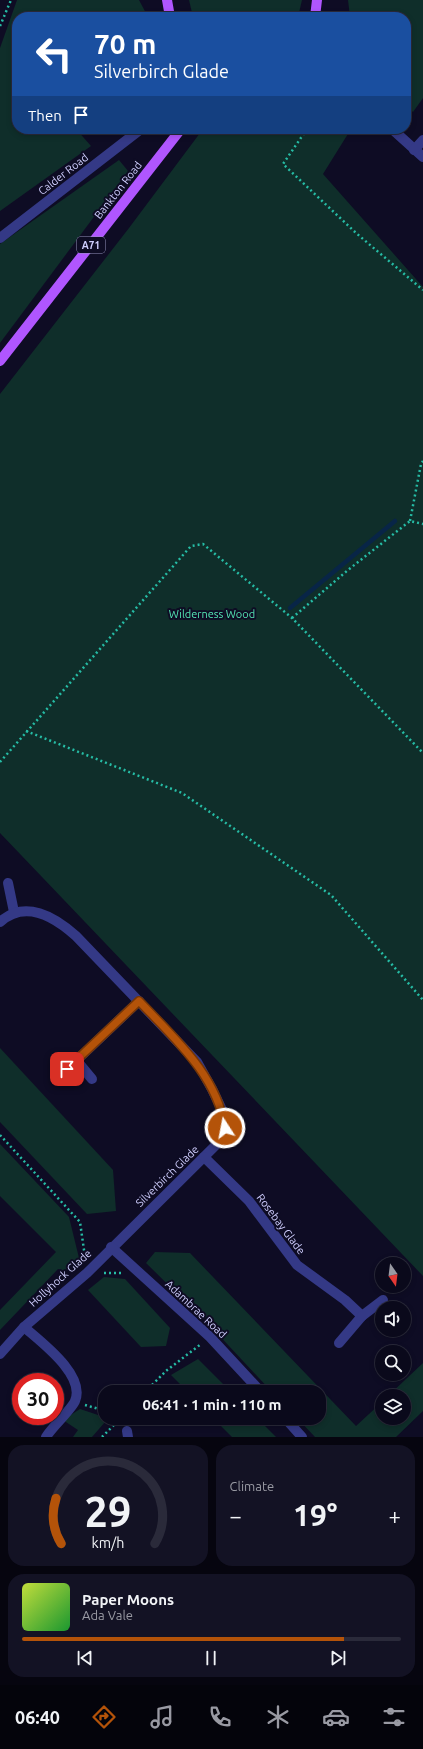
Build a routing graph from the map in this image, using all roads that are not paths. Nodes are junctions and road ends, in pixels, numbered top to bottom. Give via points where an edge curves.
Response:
1 (317, 0) edge
2 (166, 1) edge
3 (169, 12) edge
4 (316, 12) edge
5 (135, 134) edge
6 (178, 134) edge
7 (397, 134) edge
8 (423, 140) edge
9 (414, 150) junction
10 (423, 157) edge
11 (0, 238) edge
12 (0, 361) edge
13 (8, 883) dead end
14 (14, 912) junction
15 (0, 922) edge
16 (139, 1001) junction
17 (77, 1061) junction
18 (58, 1078) dead end
19 (92, 1079) dead end
20 (204, 1157) junction
21 (111, 1247) junction
22 (383, 1300) dead end
23 (362, 1316) junction
24 (24, 1327) junction
25 (339, 1343) dead end
26 (0, 1354) edge
27 (255, 1385) edge
28 (291, 1425) edge
29 (46, 1437) edge
30 (302, 1437) edge

1 - 4 main road
2 - 3 main road
5 - 11 street, Calder Road
6 - 12 main road, Bankton Road / A71
7 - 9 street
8 - 9 street
9 - 10 street
13 - 14 street
14 - 15 street
14 - 16 street, Silverbirch Glade via 41,913 62,923
16 - 17 street
16 - 20 street, Silverbirch Glade via 197,1062 223,1112 225,1128 219,1142
17 - 18 street
17 - 19 street
20 - 21 street, Silverbirch Glade
20 - 23 street, Rosebay Glade via 249,1201 297,1265 345,1300
21 - 24 street, Hollyhock Glade via 87,1273
21 - 27 street, Adambrae Road via 210,1337
22 - 23 street
23 - 25 street
24 - 26 street, Hollyhock Glade
24 - 29 street via 66,1367 74,1378 78,1390 75,1402
28 - 30 street

